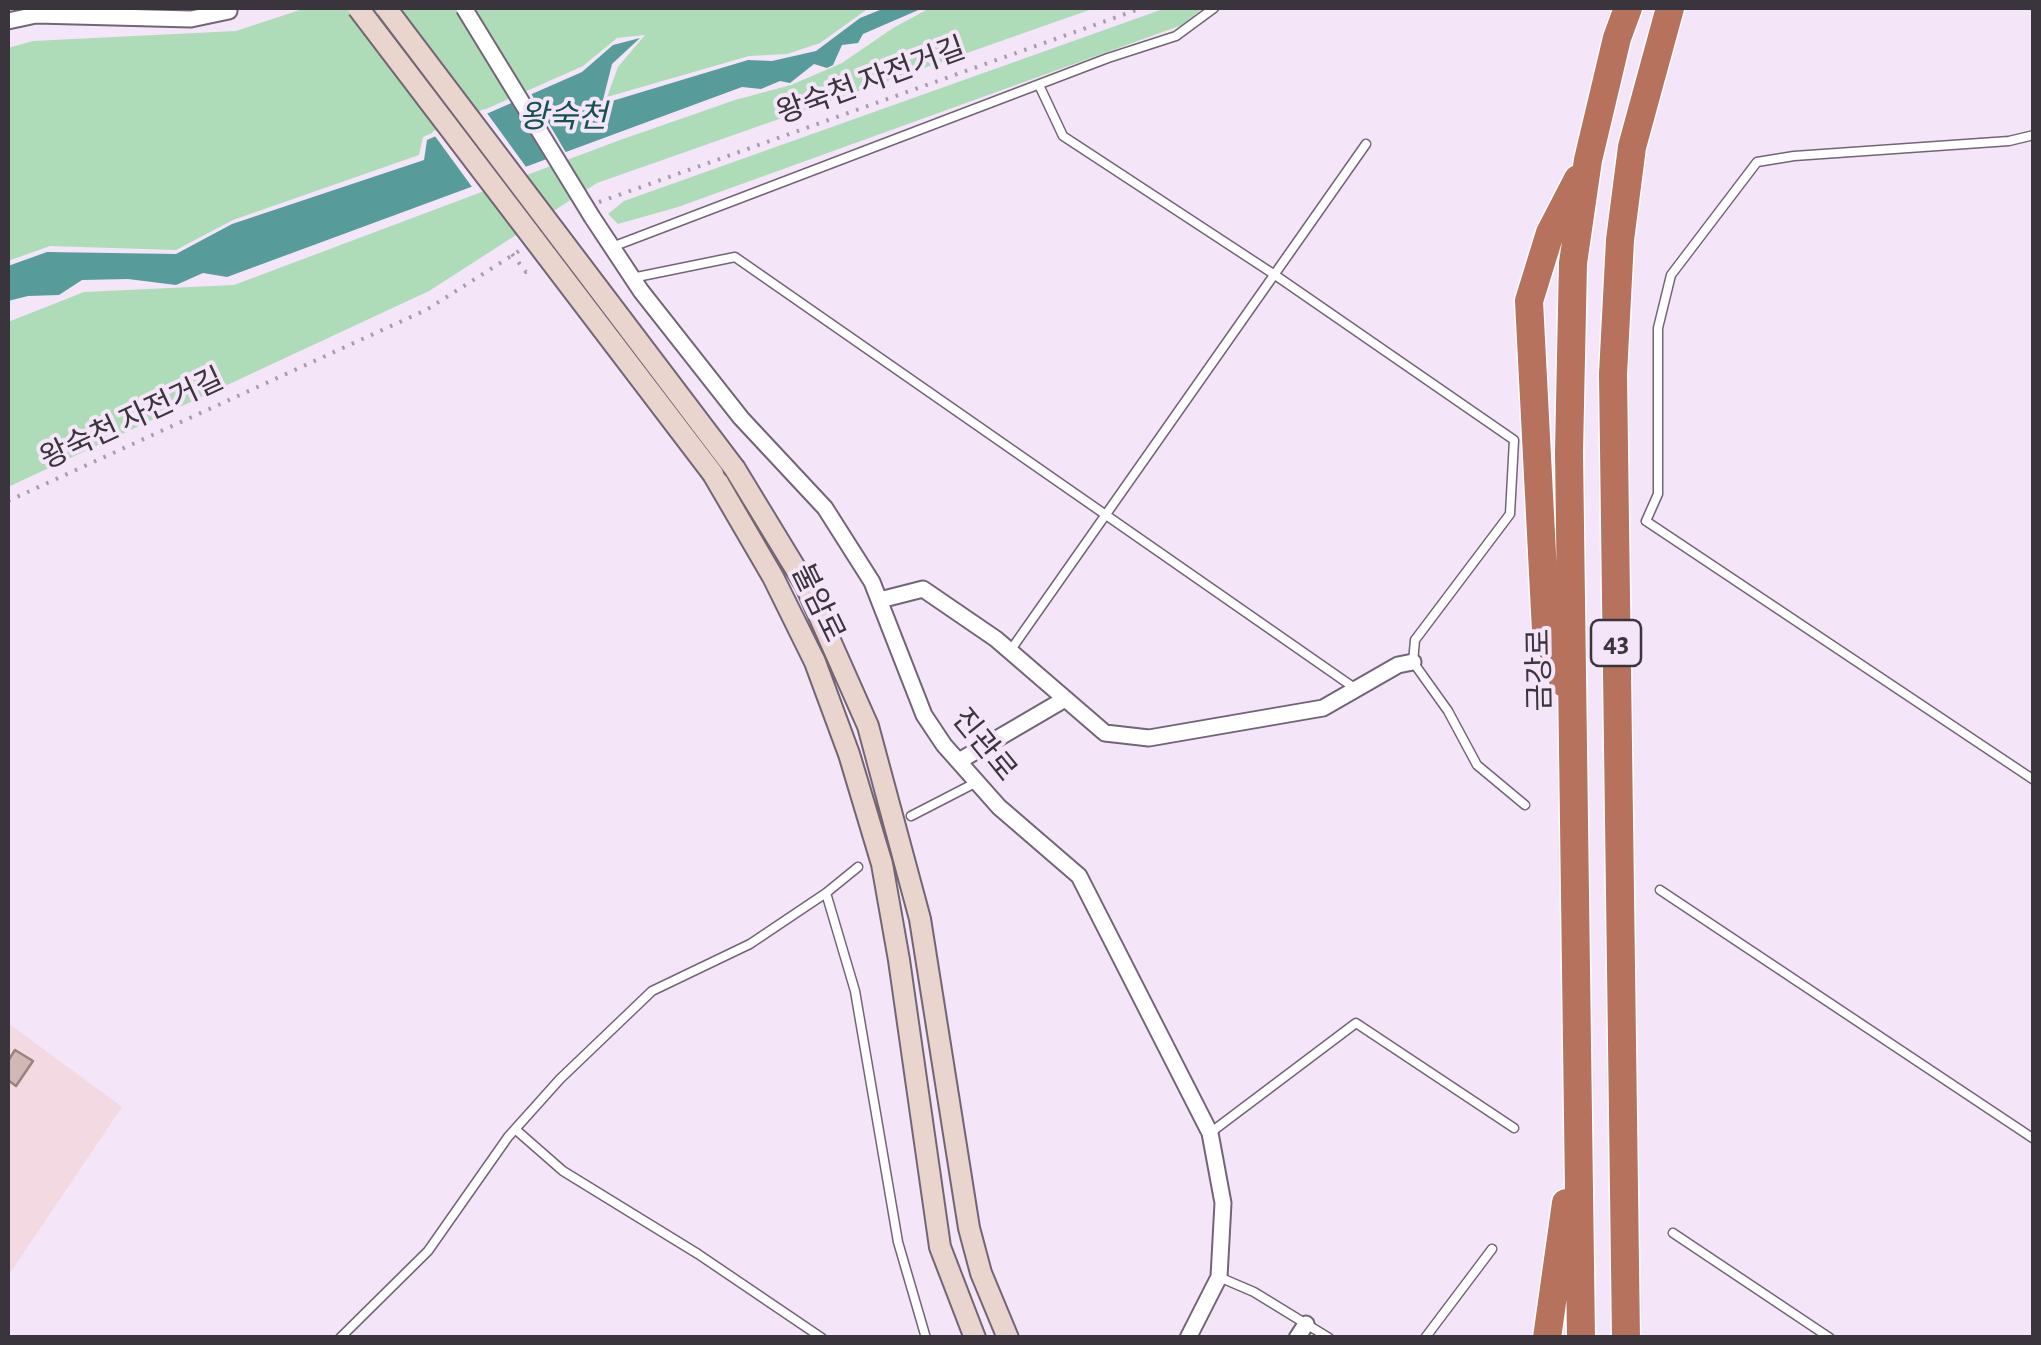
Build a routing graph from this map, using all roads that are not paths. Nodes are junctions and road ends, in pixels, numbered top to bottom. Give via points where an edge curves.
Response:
1 (358, 8) edge
2 (386, 8) edge
3 (464, 8) edge
4 (1214, 8) edge
5 (1628, 8) edge
6 (1670, 8) edge
7 (229, 11) dead end
8 (8, 22) edge
9 (1039, 85) junction
10 (2034, 134) edge
11 (1366, 144) dead end
12 (1588, 160) junction
13 (612, 247) junction
14 (1275, 275) junction
15 (632, 278) junction
16 (1108, 516) junction
17 (880, 600) junction
18 (1010, 650) junction
19 (1413, 662) junction
20 (1356, 689) junction
21 (1065, 699) junction
22 (1573, 708) junction
23 (959, 761) junction
24 (2034, 780) edge
25 (977, 782) junction
26 (1525, 805) dead end
27 (911, 816) dead end
28 (858, 867) dead end
29 (1660, 890) dead end
30 (826, 892) junction
31 (1514, 1128) dead end
32 (515, 1129) junction
33 (1576, 1132) junction
34 (1210, 1133) junction
35 (2034, 1139) edge
36 (1673, 1233) dead end
37 (1492, 1249) dead end
38 (1219, 1277) junction
39 (1628, 1285) junction
40 (1302, 1331) edge
41 (340, 1338) edge
42 (822, 1338) edge
43 (926, 1338) edge
44 (975, 1338) edge
45 (1008, 1338) edge
46 (1188, 1338) edge
47 (1328, 1338) edge
48 (1425, 1338) edge
49 (1548, 1338) edge
50 (1581, 1338) edge
51 (1626, 1338) edge
52 (1637, 1338) edge
53 (1830, 1338) edge

1 - 44 street, 불암로, bridge via 713,474 798,628 849,754 882,864 940,1247
2 - 45 street, 불암로, bridge via 735,469 805,584 868,726 920,919 969,1228
3 - 13 street, 진관로, bridge
4 - 9 lane via 1176,36
5 - 12 highway, 금강로 / 43
6 - 39 highway, 43 via 1632,147 1613,374
7 - 8 street via 190,19 36,15
9 - 13 lane
9 - 14 lane via 1063,136
10 - 24 lane via 1756,162 1671,275 1658,328 1658,494 1646,521
11 - 14 lane
12 - 22 highway, 금강로 / 43 via 1572,263
12 - 22 highway via 1550,232 1529,300 1546,632
13 - 15 street, 진관로
14 - 16 lane
14 - 19 lane via 1514,440 1510,514 1415,640
15 - 16 lane via 736,258
15 - 17 street, 진관로 via 741,418 825,508
16 - 18 lane
16 - 20 lane
17 - 18 street via 923,589
17 - 23 street, 진관로 via 924,715
18 - 21 street
19 - 20 street
19 - 26 lane via 1477,766
20 - 21 street via 1323,708 1148,738 1105,733
21 - 23 street
22 - 33 highway, 금강로 / 43
23 - 25 street, 진관로
25 - 27 lane
25 - 34 street, 진관로 via 1078,876
28 - 30 lane
29 - 35 lane
30 - 32 lane via 750,944 652,991
30 - 43 lane via 855,991 898,1242
31 - 34 lane via 1356,1024
32 - 41 lane via 428,1251
32 - 42 lane via 564,1171
33 - 49 highway
33 - 50 highway, 금강로 / 43
34 - 38 street, 진관로 via 1223,1203
36 - 53 lane
37 - 48 lane
38 - 40 lane via 1254,1292
38 - 46 street, 진관로
39 - 51 highway, 43
39 - 52 highway
40 - 47 lane

